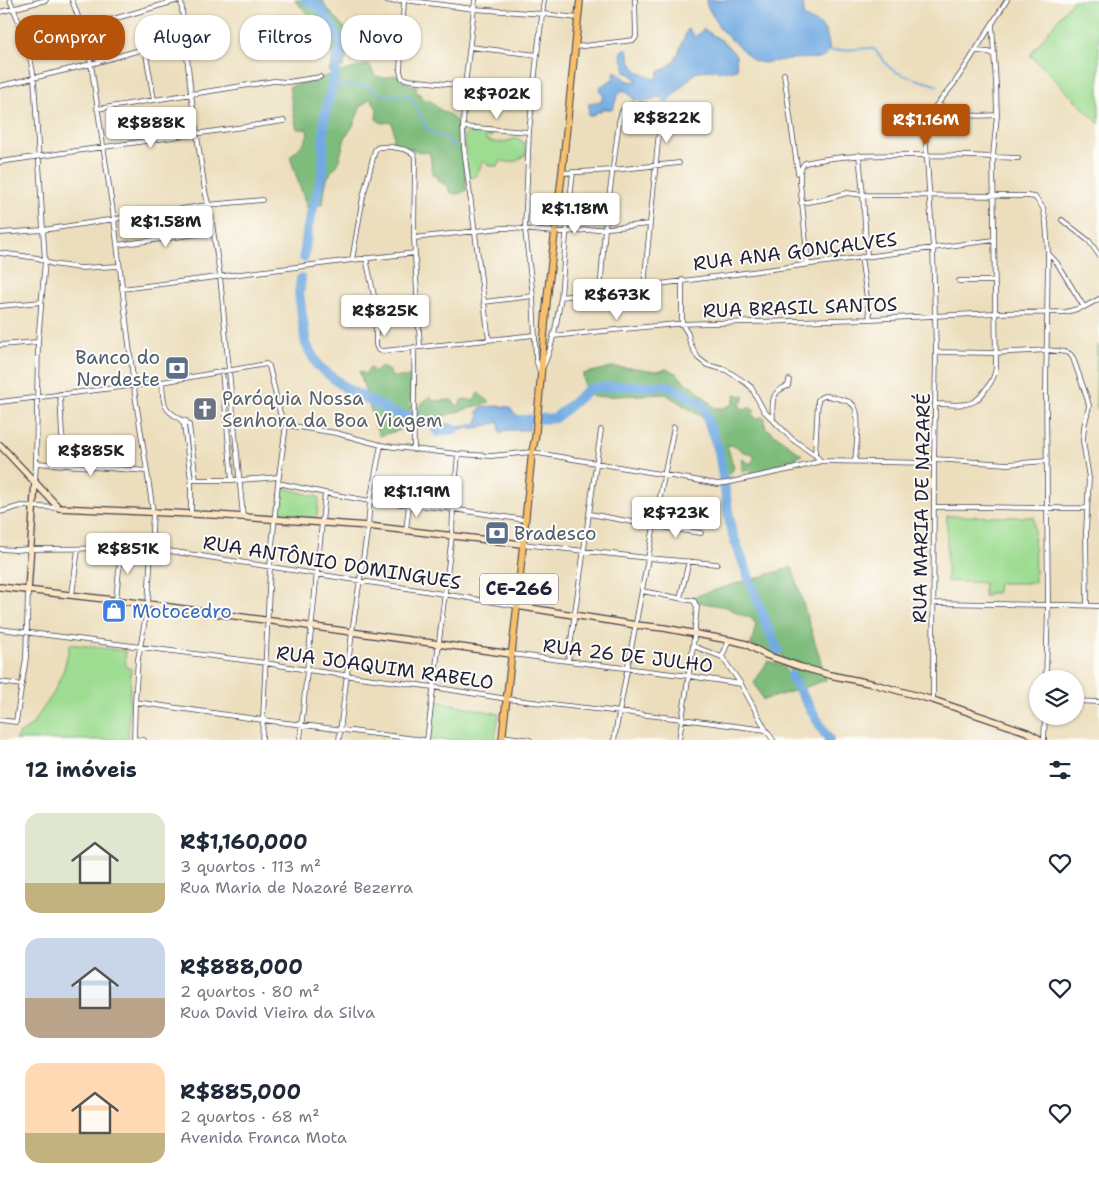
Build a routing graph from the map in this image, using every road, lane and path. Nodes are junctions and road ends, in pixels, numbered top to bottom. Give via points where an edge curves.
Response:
1 (10, 0) edge
2 (46, 0) edge
3 (72, 0) edge
4 (180, 0) edge
5 (384, 0) edge
6 (404, 0) edge
7 (475, 0) edge
8 (544, 0) edge
9 (580, 0) edge
10 (635, 0) edge
11 (1007, 0) edge
12 (14, 9) junction
13 (474, 9) junction
14 (0, 12) edge
15 (543, 14) junction
16 (16, 15) edge
17 (77, 15) edge
18 (182, 15) edge
19 (125, 16) edge
20 (578, 18) junction
21 (992, 25) junction
22 (470, 47) junction
23 (575, 47) junction
24 (976, 51) junction
25 (135, 52) edge
26 (537, 55) junction
27 (994, 55) junction
28 (30, 60) edge
29 (90, 60) edge
30 (147, 60) edge
31 (187, 60) edge
32 (91, 64) junction
33 (784, 74) dead end
34 (320, 77) dead end
35 (34, 78) junction
36 (0, 86) edge
37 (465, 86) junction
38 (533, 93) junction
39 (191, 94) junction
40 (154, 100) junction
41 (937, 104) junction
42 (97, 109) junction
43 (998, 115) junction
44 (284, 121) dead end
45 (463, 126) junction
46 (529, 132) junction
47 (196, 133) junction
48 (103, 146) junction
49 (926, 155) junction
50 (39, 156) junction
51 (859, 156) junction
52 (993, 156) junction
53 (1018, 158) dead end
54 (0, 162) edge
55 (679, 163) dead end
56 (656, 166) junction
57 (612, 170) junction
58 (573, 172) junction
59 (562, 173) junction
60 (800, 182) junction
61 (863, 195) junction
62 (930, 196) junction
63 (994, 196) junction
64 (262, 200) dead end
65 (801, 203) junction
66 (207, 205) junction
67 (114, 219) junction
68 (1062, 220) dead end
69 (650, 224) junction
70 (605, 228) junction
71 (43, 230) junction
72 (525, 230) junction
73 (475, 231) junction
74 (213, 232) junction
75 (555, 232) junction
76 (566, 232) junction
77 (0, 233) edge
78 (414, 238) junction
79 (994, 240) junction
80 (117, 245) junction
81 (933, 248) junction
82 (0, 253) edge
83 (415, 253) junction
84 (1048, 253) junction
85 (1099, 255) edge
86 (867, 256) junction
87 (861, 257) junction
88 (366, 258) junction
89 (352, 260) junction
90 (45, 261) junction
91 (808, 264) junction
92 (119, 266) junction
93 (220, 276) junction
94 (682, 280) junction
95 (959, 281) dead end
96 (994, 281) junction
97 (644, 286) junction
98 (122, 289) junction
99 (600, 292) junction
100 (532, 296) junction
101 (561, 297) junction
102 (1099, 299) edge
103 (41, 302) junction
104 (484, 302) junction
105 (0, 306) edge
106 (1084, 307) junction
107 (995, 313) junction
108 (1048, 313) junction
109 (936, 316) junction
110 (870, 319) junction
111 (682, 324) junction
112 (534, 335) junction
113 (553, 336) junction
114 (489, 340) junction
115 (38, 342) junction
116 (0, 345) edge
117 (414, 347) junction
118 (420, 347) junction
119 (1047, 350) junction
120 (936, 352) junction
121 (995, 353) junction
122 (228, 370) junction
123 (222, 372) junction
124 (540, 374) junction
125 (789, 380) dead end
126 (162, 382) junction
127 (134, 385) junction
128 (60, 394) junction
129 (38, 397) junction
130 (0, 402) edge
131 (935, 404) junction
132 (773, 420) junction
133 (286, 425) junction
134 (674, 427) dead end
135 (601, 430) dead end
136 (78, 441) dead end
137 (0, 445) edge
138 (382, 445) junction
139 (414, 450) junction
140 (532, 452) junction
141 (458, 454) junction
142 (815, 455) junction
143 (821, 461) junction
144 (855, 461) junction
145 (934, 461) junction
146 (1047, 461) junction
147 (36, 464) junction
148 (596, 464) junction
149 (147, 471) junction
150 (664, 474) junction
151 (279, 477) junction
152 (194, 480) junction
153 (232, 480) junction
154 (240, 480) junction
155 (35, 481) junction
156 (278, 482) junction
157 (325, 493) junction
158 (370, 501) junction
159 (409, 505) junction
160 (32, 507) junction
161 (934, 507) junction
162 (60, 508) junction
163 (1047, 508) junction
164 (1087, 508) junction
165 (453, 509) junction
166 (0, 512) edge
167 (153, 512) junction
168 (192, 514) junction
169 (590, 514) junction
170 (243, 517) junction
171 (275, 519) junction
172 (525, 520) junction
173 (323, 523) junction
174 (368, 526) junction
175 (654, 526) junction
176 (406, 530) junction
177 (702, 533) dead end
178 (452, 535) junction
179 (522, 544) junction
180 (121, 548) junction
181 (150, 548) junction
182 (0, 549) edge
183 (30, 549) junction
184 (78, 549) junction
185 (583, 551) junction
186 (648, 558) junction
187 (689, 561) junction
188 (717, 564) dead end
189 (270, 567) junction
190 (317, 574) junction
191 (360, 581) junction
192 (0, 587) edge
193 (28, 591) junction
194 (642, 591) junction
195 (72, 595) junction
196 (444, 595) junction
197 (680, 598) junction
198 (116, 600) junction
199 (934, 603) junction
200 (148, 604) junction
201 (1048, 605) junction
202 (517, 606) junction
203 (1087, 606) junction
204 (1099, 606) edge
205 (574, 615) junction
206 (267, 620) junction
207 (311, 626) junction
208 (636, 626) junction
209 (0, 629) edge
210 (352, 632) junction
211 (26, 633) junction
212 (694, 634) junction
213 (729, 640) junction
214 (438, 644) junction
215 (693, 646) junction
216 (140, 647) junction
217 (511, 654) junction
218 (722, 657) junction
219 (568, 662) junction
220 (266, 663) junction
221 (628, 669) junction
222 (307, 670) junction
223 (1046, 670) edge
224 (347, 676) junction
225 (688, 676) junction
226 (0, 682) edge
227 (741, 684) junction
228 (22, 686) junction
229 (433, 687) junction
230 (507, 699) junction
231 (932, 700) junction
232 (135, 702) junction
233 (1084, 702) edge
234 (1099, 702) edge
235 (620, 711) junction
236 (682, 718) junction
237 (0, 720) edge
238 (263, 720) junction
239 (302, 725) junction
240 (1044, 725) edge
241 (340, 729) junction
242 (766, 730) junction
243 (502, 738) edge
244 (134, 739) edge
245 (144, 740) edge
246 (262, 740) edge
247 (300, 740) edge
248 (339, 740) edge
249 (426, 740) edge
250 (530, 740) edge
251 (614, 740) edge
252 (680, 740) edge
253 (773, 740) edge
254 (1042, 740) edge

1 - 12 street
2 - 12 street
3 - 17 street
4 - 18 street
4 - 19 street
5 - 6 street
6 - 13 street
6 - 37 street via 402,78
7 - 13 street
8 - 15 street
9 - 20 main road, CE-266
10 - 23 street via 634,39
11 - 21 street, RUA MARIA DE NAZARÉ
12 - 14 street
12 - 16 street
13 - 15 street
13 - 22 street
15 - 20 street
15 - 26 street
20 - 23 main road, CE-266
21 - 24 street, RUA MARIA DE NAZARÉ
21 - 27 street
22 - 26 street
22 - 37 street
23 - 59 main road, CE-266
24 - 27 street
24 - 41 street, RUA MARIA DE NAZARÉ
25 - 32 street
26 - 38 street
27 - 43 street
28 - 35 street
29 - 32 street
30 - 40 street
31 - 39 street
32 - 35 street
32 - 42 street
33 - 60 street
34 - 39 street
35 - 36 street
35 - 50 street
37 - 38 street
37 - 45 street
38 - 46 street
39 - 40 street
39 - 47 street
40 - 42 street
41 - 43 street via 966,116
41 - 49 street, RUA MARIA DE NAZARÉ via 926,122
42 - 48 street
43 - 52 street
44 - 47 street
45 - 46 street
45 - 73 street
46 - 72 street
47 - 48 street
47 - 66 street
48 - 50 street
48 - 67 street
49 - 51 street
49 - 52 street
49 - 62 street, RUA MARIA DE NAZARÉ
50 - 54 street
50 - 71 street
51 - 60 street via 805,163 800,170
51 - 61 street
52 - 53 street
52 - 63 street
55 - 56 street
56 - 57 street
56 - 57 street via 658,114 653,109 635,105 623,110
56 - 69 street
57 - 58 street
57 - 70 street
58 - 59 street
58 - 76 street
59 - 75 main road, CE-266
60 - 65 street
61 - 62 street
61 - 65 street via 847,193
61 - 86 street
62 - 63 street
62 - 81 street, RUA MARIA DE NAZARÉ
63 - 79 street
63 - 84 street via 1027,196 1039,201 1046,222
64 - 66 street
65 - 91 street
66 - 67 street
66 - 74 street
67 - 71 street
67 - 80 street
68 - 85 street via 1089,240
69 - 70 street
69 - 97 street
70 - 76 street
70 - 99 street
71 - 77 street
71 - 90 street
72 - 73 street
72 - 75 street
72 - 100 street
73 - 78 street
73 - 104 street
74 - 80 street
74 - 93 street
75 - 76 street
75 - 124 main road, CE-266
76 - 101 street
78 - 83 street
78 - 89 street via 414,155 399,149 378,147 363,197
79 - 81 street, RUA ANA GONÇALVES
79 - 96 street
80 - 92 street
81 - 86 street, RUA ANA GONÇALVES
81 - 109 street, RUA MARIA DE NAZARÉ
82 - 90 street
83 - 88 street
83 - 118 street
84 - 106 street
84 - 108 street
86 - 87 street, RUA ANA GONÇALVES
87 - 91 street, RUA ANA GONÇALVES
87 - 110 street
88 - 89 street
88 - 117 street via 376,305 376,348 383,351
89 - 93 street
90 - 92 street via 80,268
90 - 103 street
91 - 94 street, RUA ANA GONÇALVES
92 - 98 street
93 - 98 street
93 - 122 street
94 - 97 street, RUA ANA GONÇALVES
94 - 111 street
95 - 96 street
96 - 107 street
97 - 99 street, RUA ANA GONÇALVES
98 - 127 street
99 - 101 street, RUA ANA GONÇALVES
100 - 104 street
100 - 112 street
101 - 113 street
102 - 106 street, RUA BRASIL SANTOS
103 - 105 street
103 - 115 street
104 - 114 street
106 - 108 street, RUA BRASIL SANTOS
107 - 108 street, RUA BRASIL SANTOS
107 - 109 street, RUA BRASIL SANTOS
107 - 121 street
108 - 119 street
109 - 110 street, RUA BRASIL SANTOS
109 - 120 street, RUA MARIA DE NAZARÉ
110 - 111 street, RUA BRASIL SANTOS
111 - 113 street, RUA BRASIL SANTOS
111 - 132 street via 700,360 726,370 751,387
112 - 114 street
112 - 124 street
113 - 124 street
114 - 118 street
115 - 116 street
115 - 129 street
117 - 118 street
117 - 139 street
119 - 121 street
119 - 146 street
119 - 164 street via 1070,354 1087,398 1089,406 1083,440 1089,478
120 - 121 street
120 - 131 street, RUA MARIA DE NAZARÉ
121 - 131 street via 994,376 979,398 965,404
122 - 123 street
122 - 133 street via 268,364
122 - 154 street
123 - 126 street
123 - 153 street
124 - 140 main road, CE-266
125 - 132 street via 788,386 772,400
126 - 127 street
126 - 152 street via 166,407 184,425
127 - 128 street
127 - 149 street
128 - 129 street
128 - 136 street via 62,436 64,440
129 - 130 street
129 - 147 street
131 - 145 street, RUA MARIA DE NAZARÉ
132 - 142 street
133 - 138 street
133 - 151 street
134 - 150 street
135 - 148 street
137 - 155 street
138 - 139 street
138 - 158 street
139 - 141 street
140 - 141 street via 490,456
140 - 148 street
140 - 172 main road, CE-266
141 - 165 street
142 - 143 street
142 - 144 street via 818,400 827,396 850,402 856,410
143 - 144 street
143 - 150 street via 718,484
144 - 145 street
145 - 146 street via 1007,464
145 - 161 street, RUA MARIA DE NAZARÉ
146 - 163 street
147 - 149 street
147 - 155 street
148 - 150 street
148 - 169 street
149 - 167 street
150 - 175 street
151 - 154 street
151 - 156 street
152 - 153 street
152 - 168 street
153 - 154 street
154 - 170 street
155 - 160 street
155 - 162 street
156 - 157 street
156 - 171 street
157 - 158 street
157 - 173 street
158 - 159 street
158 - 174 street
159 - 165 street
159 - 176 street
160 - 162 street
160 - 166 street
160 - 183 street
161 - 163 street
161 - 199 street, RUA MARIA DE NAZARÉ
162 - 167 street
163 - 164 street
163 - 201 street
164 - 203 street
165 - 172 street
165 - 178 street
167 - 168 street
167 - 181 street
168 - 170 street
169 - 175 street
169 - 185 street
170 - 171 street
171 - 173 street
171 - 189 street
172 - 179 main road, CE-266
173 - 174 street
173 - 190 street
174 - 176 street
174 - 191 street
175 - 177 street
175 - 186 street
176 - 178 street
178 - 179 street
178 - 196 street
179 - 185 street
179 - 202 main road, CE-266
180 - 181 street, RUA ANTÔNIO DOMINGUES
180 - 184 street, RUA ANTÔNIO DOMINGUES
180 - 198 street
181 - 189 street, RUA ANTÔNIO DOMINGUES
181 - 200 street
182 - 183 street, RUA ANTÔNIO DOMINGUES
183 - 184 street, RUA ANTÔNIO DOMINGUES
183 - 193 street
184 - 195 street
185 - 186 street
185 - 205 street
186 - 187 street
186 - 194 street
187 - 188 street
187 - 197 street
189 - 190 street, RUA ANTÔNIO DOMINGUES
189 - 206 street
190 - 191 street, RUA ANTÔNIO DOMINGUES
190 - 207 street
191 - 196 street, RUA ANTÔNIO DOMINGUES
191 - 210 street
192 - 193 street
193 - 195 street
193 - 211 street
194 - 197 street
194 - 208 street
195 - 198 street
196 - 202 street, RUA ANTÔNIO DOMINGUES
196 - 214 street
197 - 212 street via 696,603
198 - 200 street
199 - 201 street
199 - 231 street, RUA MARIA DE NAZARÉ
200 - 206 street
200 - 216 street
201 - 203 street
201 - 223 street
202 - 205 street, RUA ANTÔNIO DOMINGUES
202 - 217 main road, CE-266
203 - 204 street
205 - 208 street, RUA ANTÔNIO DOMINGUES
205 - 219 street
206 - 207 street
206 - 220 street
207 - 210 street
207 - 222 street
208 - 212 street, RUA ANTÔNIO DOMINGUES
208 - 221 street
209 - 211 street, RUA JOAQUIM RABELO
210 - 214 street
210 - 224 street
211 - 216 street, RUA JOAQUIM RABELO
211 - 228 street
212 - 213 street, RUA ANTÔNIO DOMINGUES
212 - 215 street
213 - 218 street
213 - 231 street, RUA ANTÔNIO DOMINGUES via 801,667
214 - 217 street
214 - 229 street
215 - 218 street
215 - 225 street
216 - 220 street, RUA JOAQUIM RABELO
216 - 232 street
217 - 219 street, RUA 26 DE JULHO
217 - 230 main road, CE-266
218 - 227 street
219 - 221 street, RUA 26 DE JULHO
220 - 222 street, RUA JOAQUIM RABELO
220 - 238 street
221 - 225 street, RUA 26 DE JULHO
221 - 235 street
222 - 224 street, RUA JOAQUIM RABELO
222 - 239 street
224 - 229 street, RUA JOAQUIM RABELO
224 - 241 street
225 - 227 street, RUA 26 DE JULHO
225 - 236 street
226 - 228 street
227 - 242 street
228 - 237 street via 16,722
229 - 230 street, RUA JOAQUIM RABELO
229 - 249 street
230 - 235 street, RUA JOAQUIM RABELO
230 - 243 main road, CE-266
231 - 254 street, RUA ANTÔNIO DOMINGUES
232 - 238 street
232 - 244 street
233 - 234 street
235 - 236 street, RUA JOAQUIM RABELO
235 - 251 street
236 - 242 street, RUA JOAQUIM RABELO
236 - 252 street
238 - 239 street
238 - 246 street
239 - 241 street
239 - 247 street
240 - 254 street
241 - 248 street
241 - 249 street
242 - 253 street
243 - 250 street
244 - 245 street

